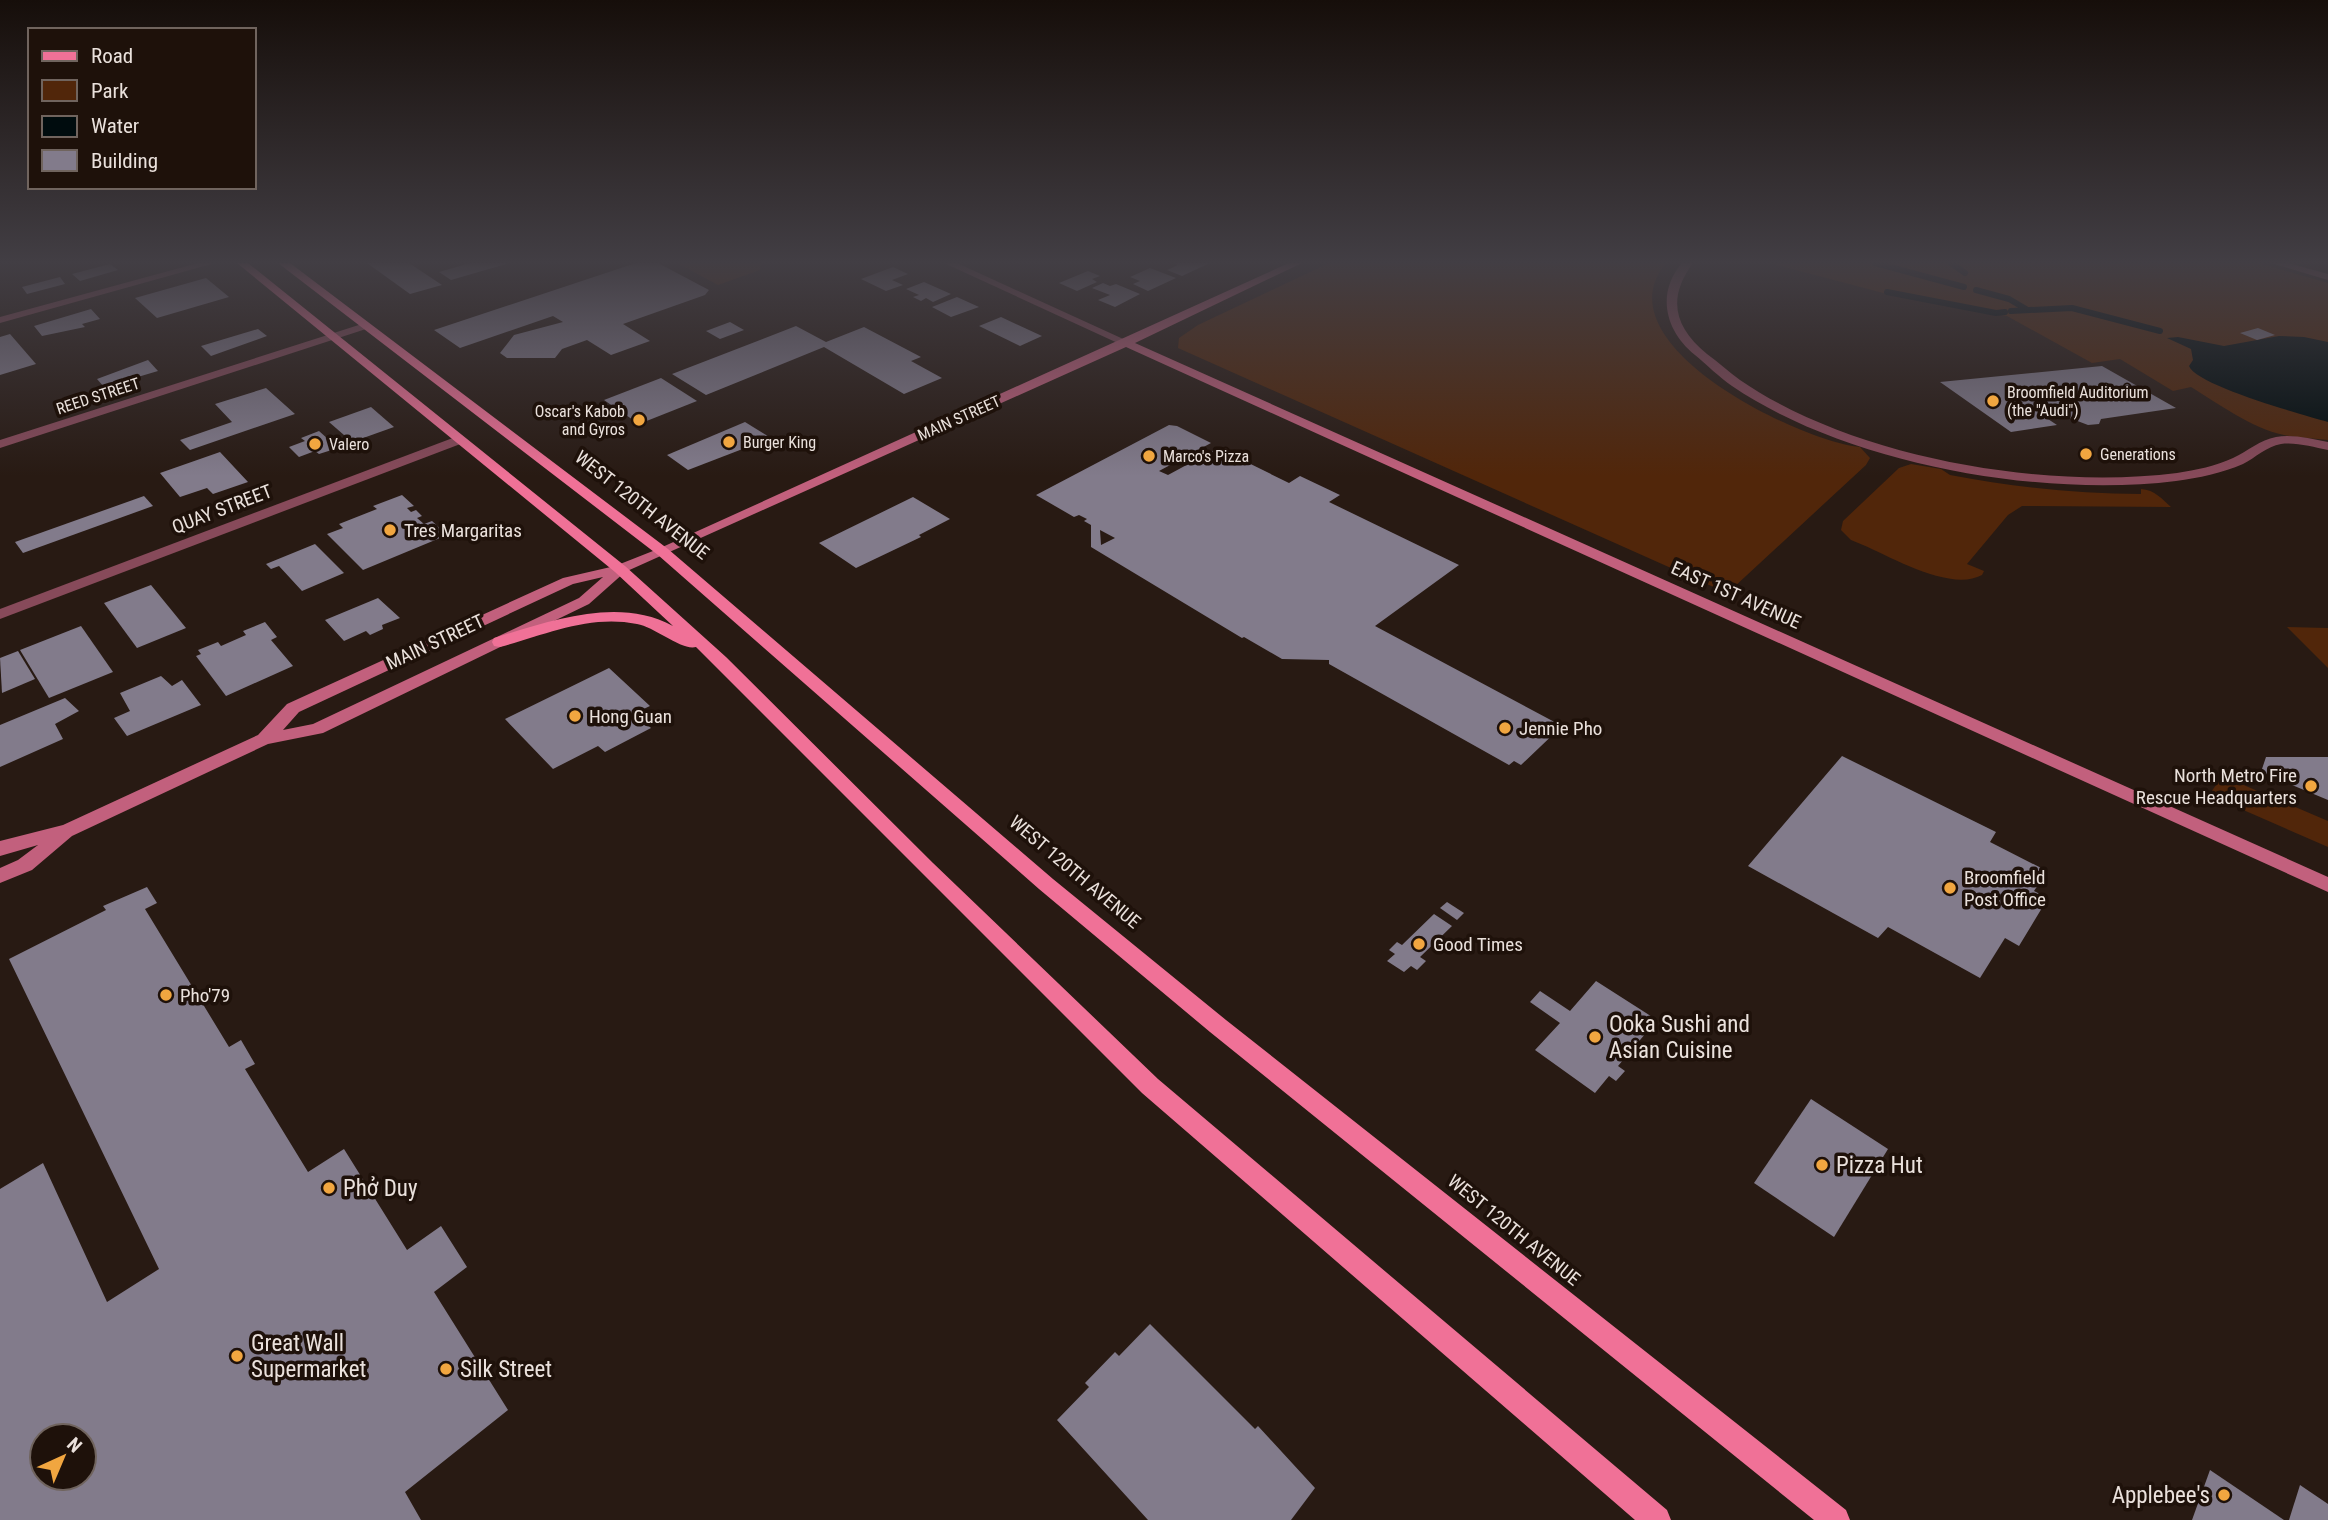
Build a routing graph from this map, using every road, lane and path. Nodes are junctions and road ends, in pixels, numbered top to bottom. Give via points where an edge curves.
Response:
1 (328, 334) edge
2 (342, 334) edge
3 (374, 334) edge
4 (1106, 334) edge
5 (1145, 334) edge
6 (1682, 334) edge
7 (332, 337) junction
8 (1126, 343) junction
9 (458, 440) junction
10 (0, 444) edge
11 (2328, 446) edge
12 (663, 552) junction
13 (620, 569) junction
14 (0, 614) edge
15 (500, 642) junction
16 (720, 661) junction
17 (264, 739) junction
18 (67, 831) junction
19 (0, 849) edge
20 (0, 876) edge
21 (2328, 885) edge
22 (1657, 1520) edge
23 (1836, 1520) edge

1 - 7 main road
2 - 7 street, REED STREET
3 - 12 main road, WEST 120TH AVENUE
4 - 8 street
5 - 8 main road, MAIN STREET
6 - 11 street via 1740,385 1824,427 1897,453 2038,478 2129,481 2178,477 2225,466 2276,441
7 - 9 main road
7 - 10 street, REED STREET
8 - 12 main road, MAIN STREET
8 - 21 main road, EAST 1ST AVENUE
9 - 13 main road
9 - 14 street, QUAY STREET
12 - 13 main road, MAIN STREET
12 - 23 main road, WEST 120TH AVENUE via 1046,884 1218,1026
13 - 15 main road, MAIN STREET via 584,601
13 - 16 main road
13 - 17 main road, MAIN STREET via 568,581 293,708
15 - 16 main road via 577,620 633,619 652,622
15 - 17 main road, MAIN STREET via 317,729
16 - 22 main road via 1150,1086
17 - 18 main road, MAIN STREET
18 - 19 main road, MAIN STREET
18 - 20 main road, MAIN STREET via 25,864

